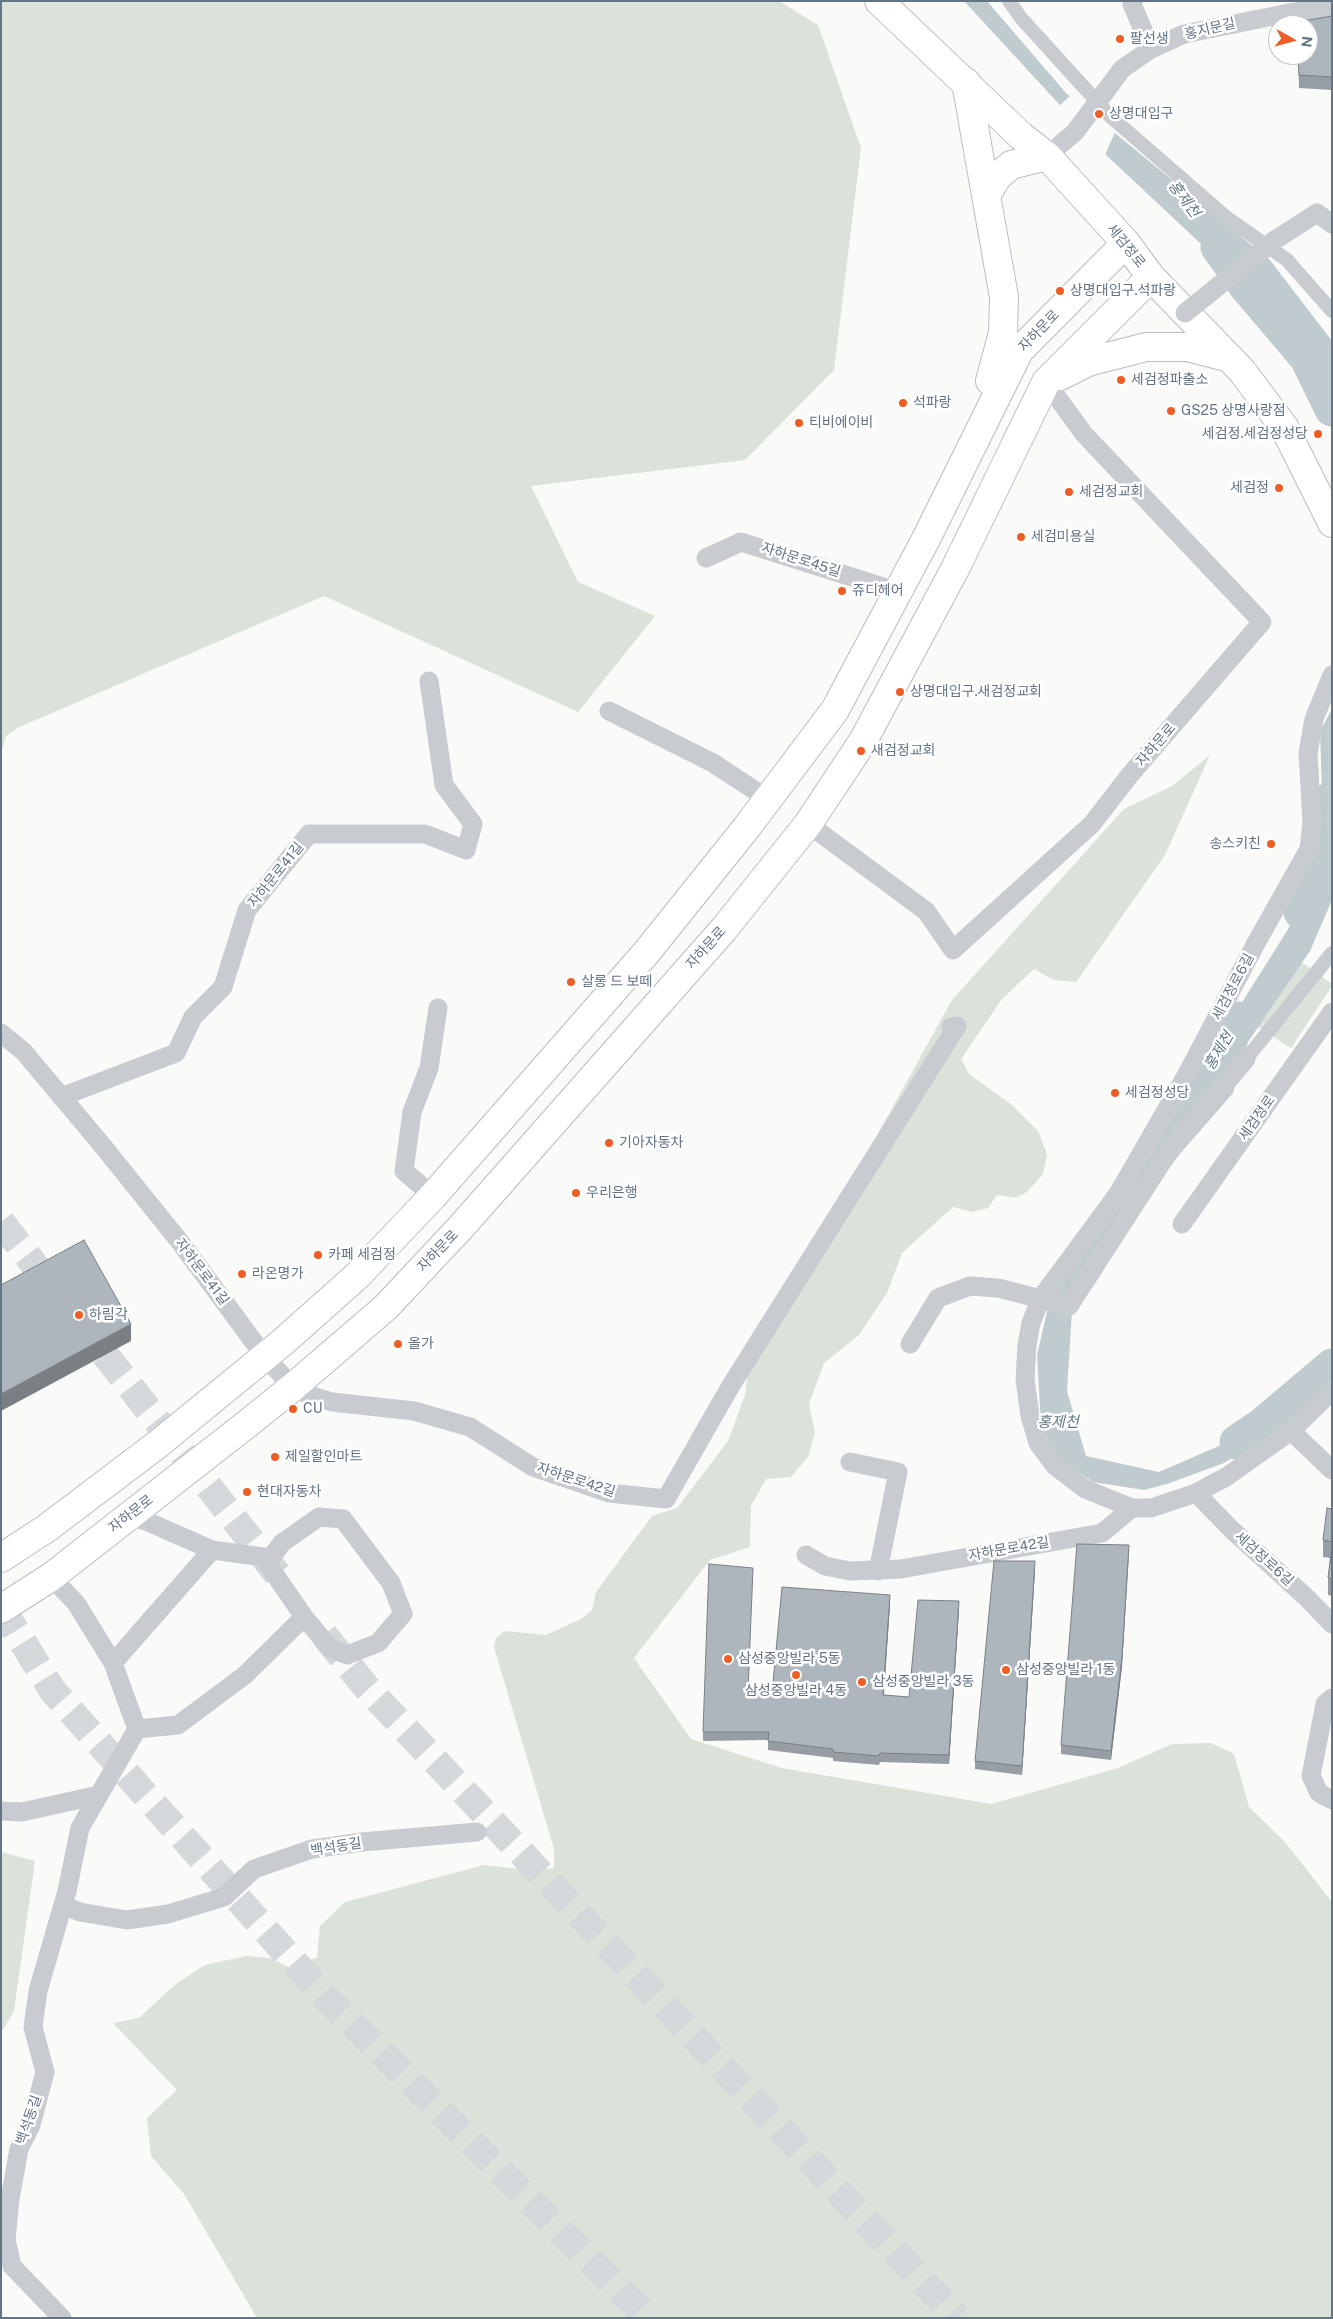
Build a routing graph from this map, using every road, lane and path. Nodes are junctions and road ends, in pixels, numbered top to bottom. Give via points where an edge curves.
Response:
1 (879, 1) edge
2 (1009, 1) edge
3 (1133, 1) edge
4 (1332, 7) edge
5 (1151, 49) junction
6 (966, 82) junction
7 (1046, 156) junction
8 (986, 195) junction
9 (1332, 224) edge
10 (1126, 243) junction
11 (1151, 277) junction
12 (1332, 310) edge
13 (1185, 312) junction
14 (1230, 358) junction
15 (1046, 382) junction
16 (976, 437) junction
17 (1332, 523) edge
18 (706, 558) dead end
19 (899, 592) junction
20 (1332, 675) edge
21 (428, 682) dead end
22 (609, 712) dead end
23 (768, 799) junction
24 (808, 824) junction
25 (1332, 953) edge
26 (438, 1008) dead end
27 (1332, 1012) edge
28 (951, 1027) dead end
29 (1, 1033) edge
30 (1246, 1059) joint
31 (60, 1097) junction
32 (433, 1196) junction
33 (1182, 1224) dead end
34 (1040, 1298) junction
35 (910, 1344) dead end
36 (264, 1357) junction
37 (294, 1386) junction
38 (1332, 1391) edge
39 (1291, 1431) junction
40 (850, 1462) dead end
41 (1332, 1470) edge
42 (1196, 1493) junction
43 (1132, 1508) junction
44 (128, 1516) junction
45 (212, 1550) junction
46 (806, 1555) dead end
47 (1, 1558) edge
48 (271, 1558) junction
49 (878, 1571) junction
50 (51, 1577) junction
51 (1, 1609) edge
52 (304, 1617) junction
53 (1332, 1624) edge
54 (113, 1663) junction
55 (1332, 1698) edge
56 (137, 1729) junction
57 (99, 1795) junction
58 (1332, 1800) edge
59 (1, 1811) edge
60 (478, 1832) dead end
61 (63, 1905) junction
62 (62, 2318) edge

1 - 6 main road, 세검정로
2 - 12 street via 1020,18 1111,116 1226,217 1287,260
3 - 5 street
4 - 5 street, 홍지문길 / 홍지문길 via 1184,34
5 - 7 street, 홍지문길 / 홍지문길, bridge via 1122,69 1075,132
6 - 7 main road, 세검정로
6 - 8 main road
7 - 8 main road via 1010,165
7 - 10 main road, 세검정로
8 - 16 main road via 1004,297 1003,333
9 - 13 street, bridge via 1317,213 1275,240
10 - 11 main road, 세검정로
10 - 16 main road, 자하문로 via 1019,351
11 - 13 main road, 세검정로
11 - 15 main road, 자하문로
13 - 14 main road, 세검정로
14 - 15 main road via 1187,347 1146,347 1088,362
14 - 17 main road, 세검정로 via 1284,427
15 - 24 main road, 자하문로 via 901,672 863,741
15 - 24 street, 자하문로 via 1084,434 1262,622 1129,776 1092,824 953,950 926,911
16 - 19 main road, 자하문로
18 - 19 street, 자하문로45길 via 741,542
19 - 23 main road, 자하문로 via 834,710
20 - 34 street, 세검정로6길 via 1314,719 1308,753 1312,822 1309,849 1118,1194
21 - 31 street, 자하문로41길 via 444,785 473,824 466,850 424,834 309,834 247,910 223,987 193,1017 176,1053
22 - 23 street via 713,763
23 - 32 main road, 자하문로 via 646,953
24 - 37 main road, 자하문로 via 724,929 461,1228 386,1307
25 - 30 street
26 - 32 street via 429,1068 412,1112 404,1171
27 - 33 street, 세검정로
28 - 37 street, 자하문로42길 via 957,1026 730,1387 666,1499 609,1494 533,1467 470,1427 414,1411 332,1402 309,1396
29 - 31 street, 자하문로41길 via 24,1052
30 - 34 street via 1162,1162 1069,1306
31 - 36 street, 자하문로41길 via 180,1242
32 - 36 main road, 자하문로 via 358,1275
34 - 35 street via 998,1288 970,1286 938,1298
34 - 43 street, 세검정로6길 via 1031,1323 1025,1379 1038,1443 1055,1466 1086,1490
36 - 37 street, 자하문로41길
36 - 47 main road, 자하문로 via 158,1444 47,1528
37 - 44 main road, 자하문로
38 - 39 street, 세검정로6길
39 - 41 street
39 - 42 street, 세검정로6길 via 1226,1477
40 - 49 street via 898,1472
42 - 43 street, 세검정로6길 via 1151,1508
42 - 53 street, 세검정로6길
43 - 49 street, 자하문로42길 via 1102,1533 901,1570
44 - 45 street
44 - 50 main road, 자하문로
45 - 48 street
45 - 54 street
46 - 49 street, 자하문로42길 via 825,1566 850,1571
48 - 52 street via 267,1563
48 - 52 street via 282,1543 319,1517 343,1519 391,1583 403,1614 378,1642 346,1655 330,1648
50 - 51 main road, 자하문로
50 - 54 street via 76,1603
52 - 56 street via 245,1675 178,1725
54 - 56 street
55 - 58 street via 1325,1704 1311,1776 1319,1793
56 - 57 street, 백석동길
57 - 59 street via 22,1812
57 - 61 street, 백석동길 via 80,1828
60 - 61 street, 백석동길 via 312,1849 254,1869 224,1897 168,1914 127,1920 80,1912
61 - 62 street, 백석동길 via 38,1991 33,2027 44,2072 30,2124 19,2149 6,2240 12,2266

